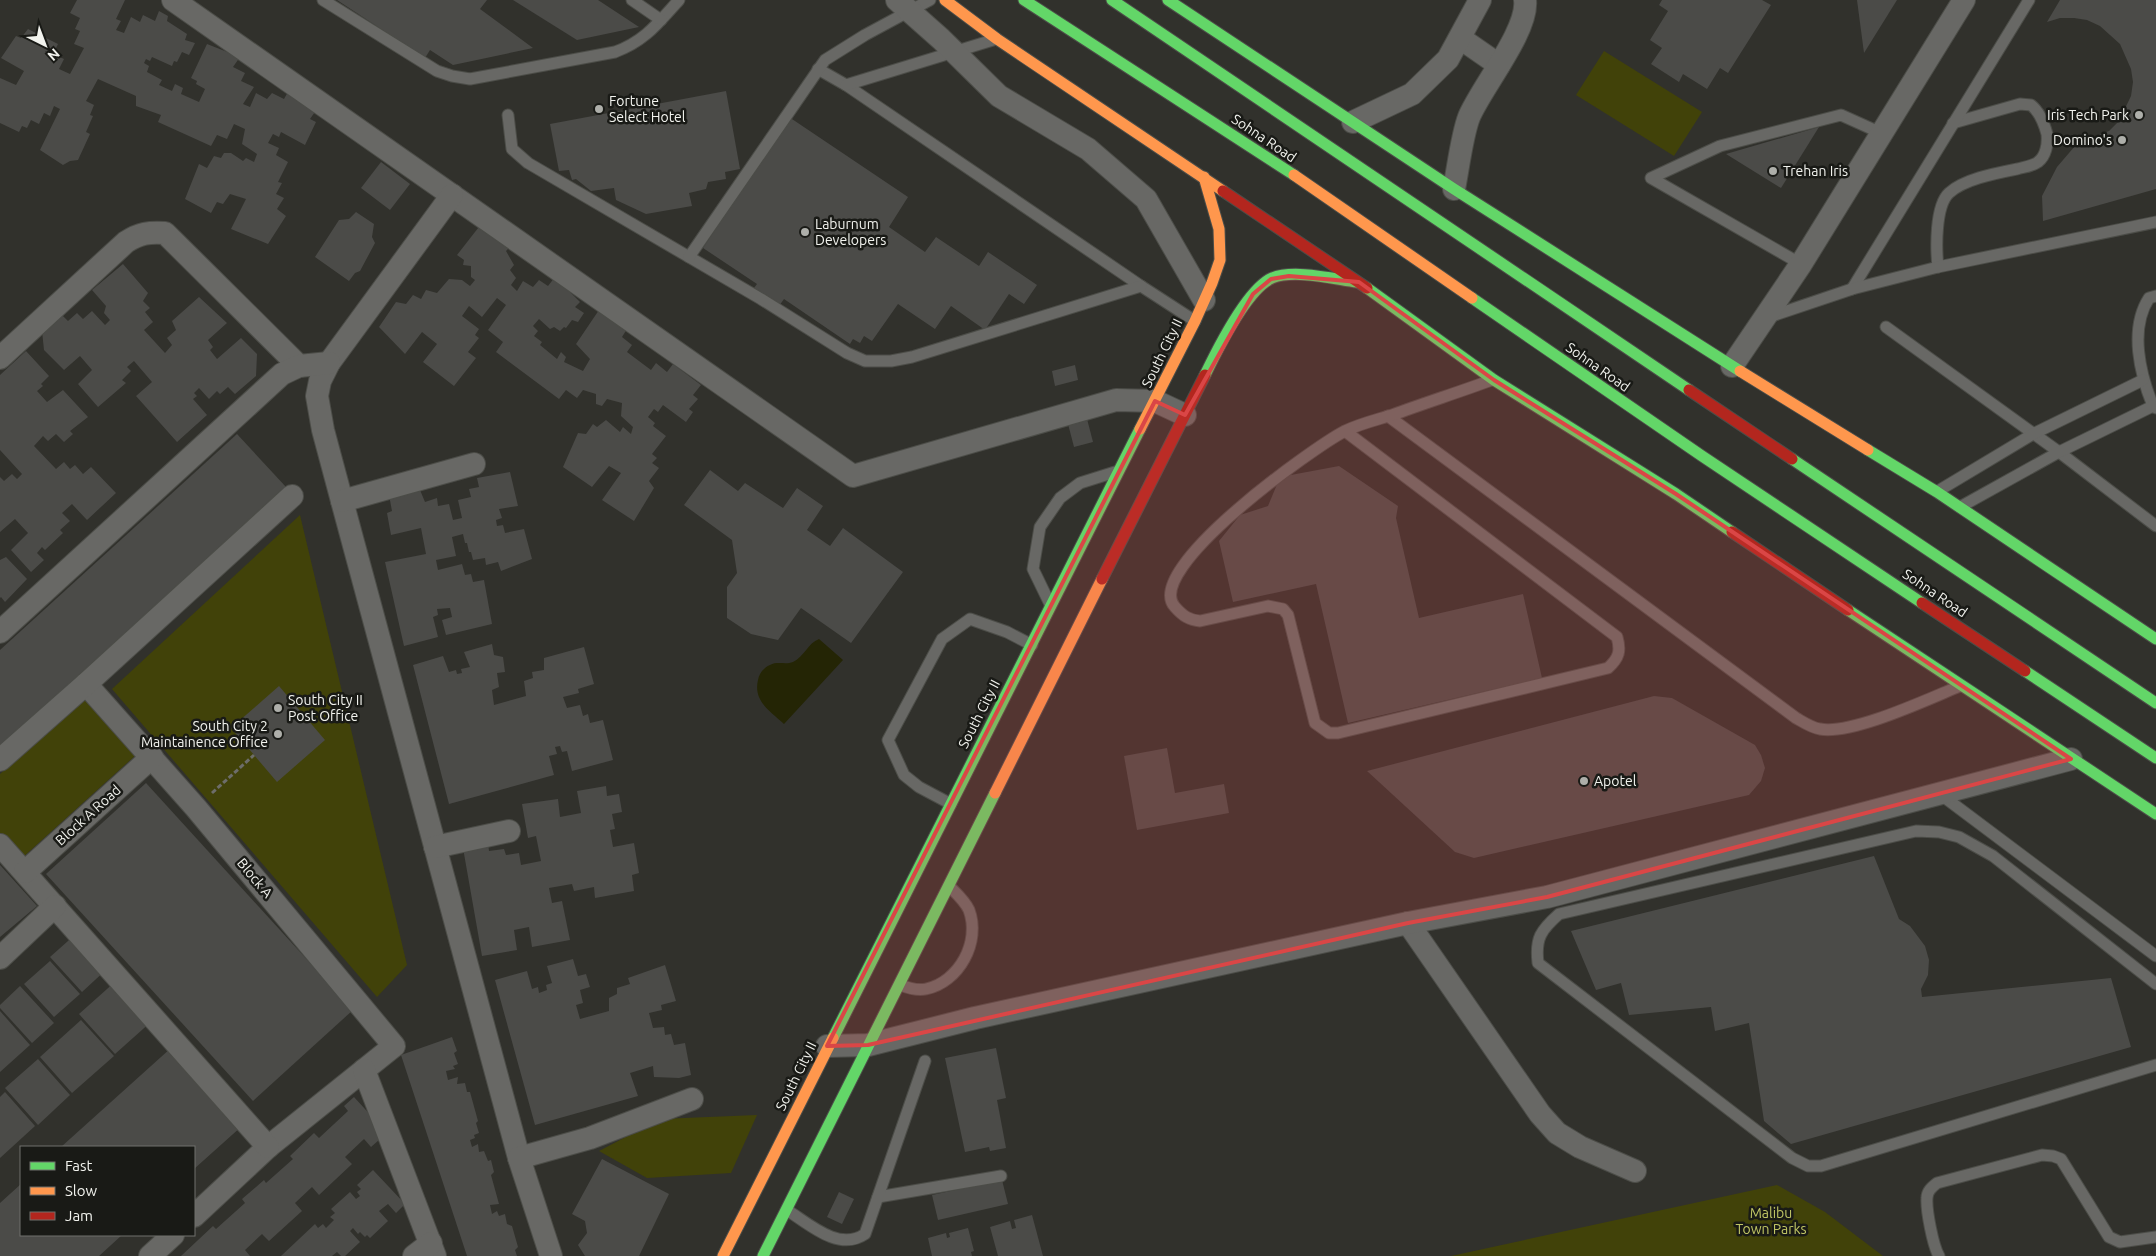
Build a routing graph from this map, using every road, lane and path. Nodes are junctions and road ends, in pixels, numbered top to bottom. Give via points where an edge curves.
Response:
1 (173, 0) edge
2 (323, 0) edge
3 (632, 0) edge
4 (679, 0) edge
5 (930, 0) edge
6 (945, 0) edge
7 (1024, 0) edge
8 (1112, 0) edge
9 (1168, 0) edge
10 (1480, 0) edge
11 (1525, 0) edge
12 (1964, 0) edge
13 (2029, 0) edge
14 (903, 6) edge
15 (661, 20) junction
16 (997, 38) junction
17 (1460, 38) junction
18 (954, 52) junction
19 (1499, 65) junction
20 (818, 69) junction
21 (846, 85) junction
22 (508, 115) dead end
23 (1353, 122) junction
24 (1953, 123) junction
25 (1881, 133) junction
26 (1204, 178) junction
27 (1454, 189) junction
28 (452, 195) junction
29 (2156, 222) edge
30 (689, 257) junction
31 (1801, 264) junction
32 (1938, 267) junction
33 (1359, 282) junction
34 (1141, 286) junction
35 (1852, 289) junction
36 (2156, 296) edge
37 (1204, 300) junction
38 (1765, 318) junction
39 (1195, 321) junction
40 (1886, 327) dead end
41 (0, 358) edge
42 (329, 363) junction
43 (299, 366) junction
44 (1732, 366) junction
45 (1494, 380) junction
46 (2143, 380) junction
47 (1155, 401) junction
48 (2154, 407) edge
49 (1185, 414) junction
50 (1388, 416) junction
51 (1345, 431) junction
52 (2032, 434) junction
53 (2059, 452) junction
54 (474, 464) dead end
55 (1120, 470) junction
56 (1937, 492) junction
57 (292, 496) dead end
58 (342, 501) junction
59 (1960, 507) junction
60 (2156, 526) edge
61 (1051, 606) junction
62 (0, 632) edge
63 (2156, 639) edge
64 (1032, 645) junction
65 (86, 684) junction
66 (1962, 686) junction
67 (2156, 703) edge
68 (254, 755) dead end
69 (152, 758) junction
70 (2156, 758) edge
71 (2071, 759) junction
72 (0, 760) edge
73 (1940, 794) junction
74 (951, 804) junction
75 (196, 808) junction
76 (2156, 814) edge
77 (509, 831) dead end
78 (0, 845) edge
79 (435, 846) junction
80 (25, 872) junction
81 (948, 885) junction
82 (55, 906) junction
83 (1408, 923) junction
84 (2156, 956) edge
85 (0, 958) edge
86 (2156, 984) edge
87 (898, 985) junction
88 (868, 1045) junction
89 (828, 1046) junction
90 (924, 1061) dead end
91 (2156, 1065) edge
92 (364, 1070) junction
93 (692, 1099) dead end
94 (268, 1147) junction
95 (519, 1158) junction
96 (1635, 1171) dead end
97 (1001, 1176) dead end
98 (878, 1197) junction
99 (786, 1210) junction
100 (195, 1215) edge
101 (172, 1236) edge
102 (2156, 1237) edge
103 (427, 1252) edge
104 (150, 1256) edge
105 (551, 1256) edge
106 (723, 1256) edge
107 (764, 1256) edge
108 (1939, 1256) edge

1 - 28 street
2 - 15 lane via 437,71 470,79 615,52 641,40
3 - 15 lane
4 - 15 lane
5 - 14 lane
6 - 16 main road
7 - 70 main road, Sohna Road via 1265,155 1702,456
8 - 67 main road
9 - 23 main road
10 - 17 street
11 - 19 street via 1524,16
12 - 25 street
13 - 24 lane
14 - 18 street
14 - 20 lane via 825,60
16 - 18 lane
16 - 26 main road
17 - 19 street
17 - 23 street via 1448,60 1412,94
18 - 21 lane
18 - 37 street via 999,96 1088,149 1146,199
19 - 27 street via 1469,118
20 - 21 lane
20 - 30 lane
21 - 34 lane
22 - 30 lane via 510,142 518,156
23 - 27 main road
24 - 32 lane via 2020,104 2031,105 2041,117 2048,141 2040,162 1984,177 1949,193 1943,201 1938,226
24 - 35 lane
25 - 31 street
25 - 31 lane via 1841,115 1720,146 1651,178
26 - 33 main road
26 - 37 main road, South City II via 1221,245 1216,273
27 - 44 main road
28 - 42 street
28 - 47 street via 853,476 1116,400
29 - 32 lane
30 - 34 lane via 865,361 912,357
31 - 38 street
32 - 35 lane
33 - 45 main road
33 - 49 main road via 1289,276 1271,279 1252,294
34 - 39 lane
35 - 38 lane
36 - 46 lane via 2149,298 2143,307 2138,332
37 - 39 main road, South City II
38 - 44 street
39 - 47 main road, South City II
40 - 52 lane
41 - 43 street via 126,242 139,234 152,232 166,233
42 - 43 street
42 - 58 street via 317,396
43 - 62 street via 282,374
44 - 56 main road
45 - 50 lane
45 - 66 main road via 1676,494
46 - 48 lane
46 - 52 lane
47 - 49 street
47 - 55 main road, South City II
48 - 53 lane
49 - 81 main road
50 - 51 lane
50 - 66 lane via 1796,718 1820,730 1839,729 1873,720
51 - 51 lane via 1267,483 1197,547 1171,584 1169,595 1180,612 1190,620 1200,621 1268,606 1283,609 1288,615 1315,723 1329,733 1608,668 1616,660 1620,648 1617,637
52 - 53 lane
52 - 56 lane
53 - 59 lane
53 - 60 lane
54 - 58 street
55 - 61 main road, South City II
55 - 61 lane via 1080,483 1060,498 1040,527 1033,569
56 - 59 main road
57 - 65 street
58 - 79 street
59 - 63 main road
61 - 64 main road, South City II
64 - 74 main road, South City II
64 - 74 lane via 970,618 942,639 888,740 904,775
65 - 69 street, Block A
65 - 72 street
66 - 71 main road
68 - 75 path
69 - 75 street, Block A
69 - 80 street, Block A Road
71 - 73 street
71 - 76 main road
73 - 83 street via 1547,897
73 - 84 lane
74 - 89 main road, South City II
75 - 92 street, Block A via 394,1046
77 - 79 street
78 - 80 street
79 - 95 street
80 - 82 street
81 - 87 main road
81 - 87 lane via 969,910 971,944 953,976 943,983 918,990
82 - 85 street
82 - 94 street
83 - 88 street via 975,1018
83 - 96 street via 1540,1114 1557,1133 1580,1147
86 - 91 lane via 1993,856 1959,837 1940,832 1916,831 1559,914 1542,929 1537,949 1538,963 1792,1158 1808,1166 1821,1166
87 - 88 main road
88 - 89 street
88 - 99 main road
89 - 106 main road, South City II
90 - 98 lane
92 - 94 street, Block A
92 - 103 street
93 - 95 street via 590,1138
94 - 100 street, Block A
95 - 105 street
97 - 98 lane
98 - 99 lane via 865,1234 847,1240 837,1240
99 - 107 main road
101 - 104 street
102 - 108 lane via 2120,1242 2109,1237 2061,1160 2042,1154 1937,1183 1929,1189 1926,1198

